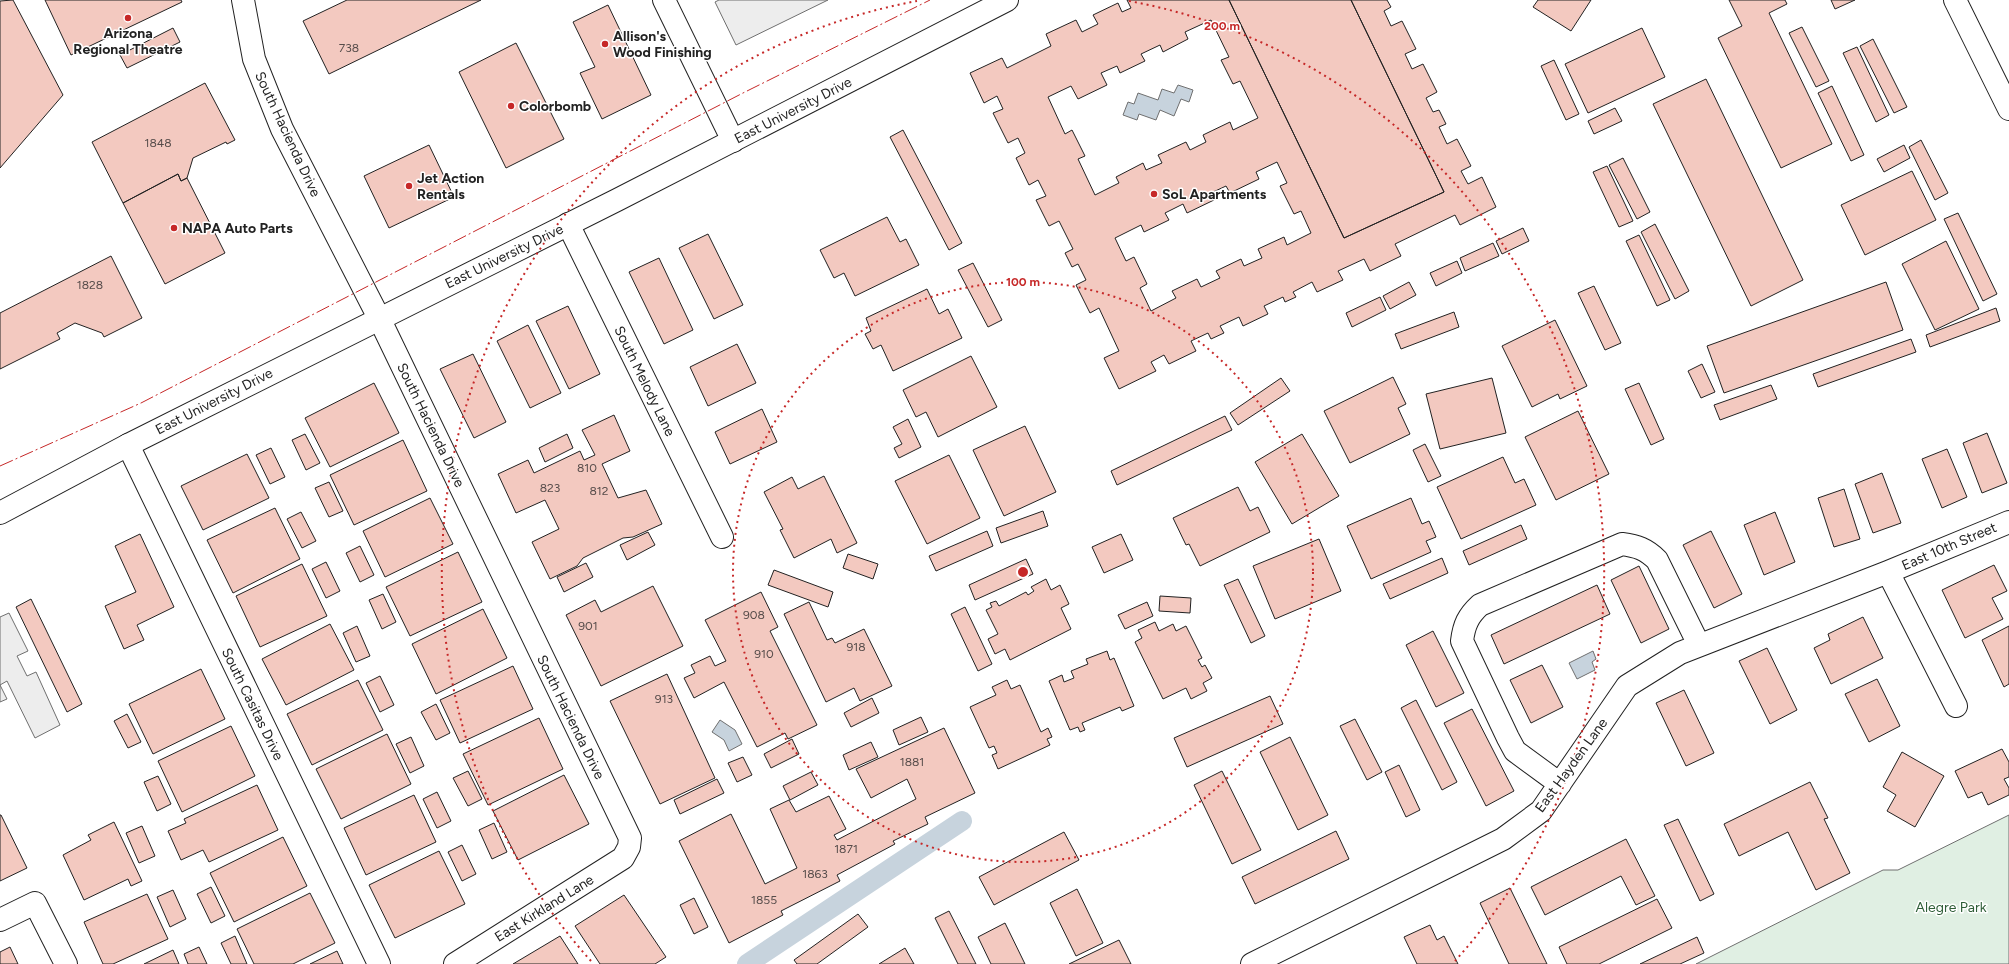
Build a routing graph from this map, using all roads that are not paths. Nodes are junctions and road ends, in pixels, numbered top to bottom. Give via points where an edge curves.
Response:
1 (243, 0) edge
2 (664, 0) edge
3 (1007, 0) edge
4 (1955, 0) edge
5 (2009, 110) edge
6 (733, 141) junction
7 (568, 224) junction
8 (379, 318) junction
9 (128, 445) junction
10 (0, 513) edge
11 (2009, 522) edge
12 (722, 537) dead end
13 (1888, 572) junction
14 (1699, 645) junction
15 (1956, 706) dead end
16 (1560, 784) junction
17 (629, 847) joint
18 (0, 920) edge
19 (66, 964) edge
20 (379, 964) edge
21 (455, 964) edge
22 (1252, 964) edge

1 - 8 street, South Hacienda Drive via 254,59 265,89 282,128
2 - 6 street
3 - 6 street, East University Drive
4 - 5 street
6 - 7 street, East University Drive
7 - 8 street, East University Drive
7 - 12 street, South Melody Lane
8 - 9 street, East University Drive
8 - 17 street, South Hacienda Drive via 630,838
9 - 10 street, East University Drive
9 - 20 street, South Casitas Drive
11 - 13 street, East 10th Street
13 - 14 street, East Hayden Lane
13 - 15 street
14 - 16 street, East Hayden Lane via 1680,653 1627,686
14 - 16 street via 1657,560 1649,552 1635,545 1622,544 1480,605 1471,612 1465,624 1462,641 1508,738 1515,751
16 - 22 street, East Hayden Lane via 1541,811 1503,839
17 - 21 street, East Kirkland Lane via 623,858
18 - 19 street via 35,903

